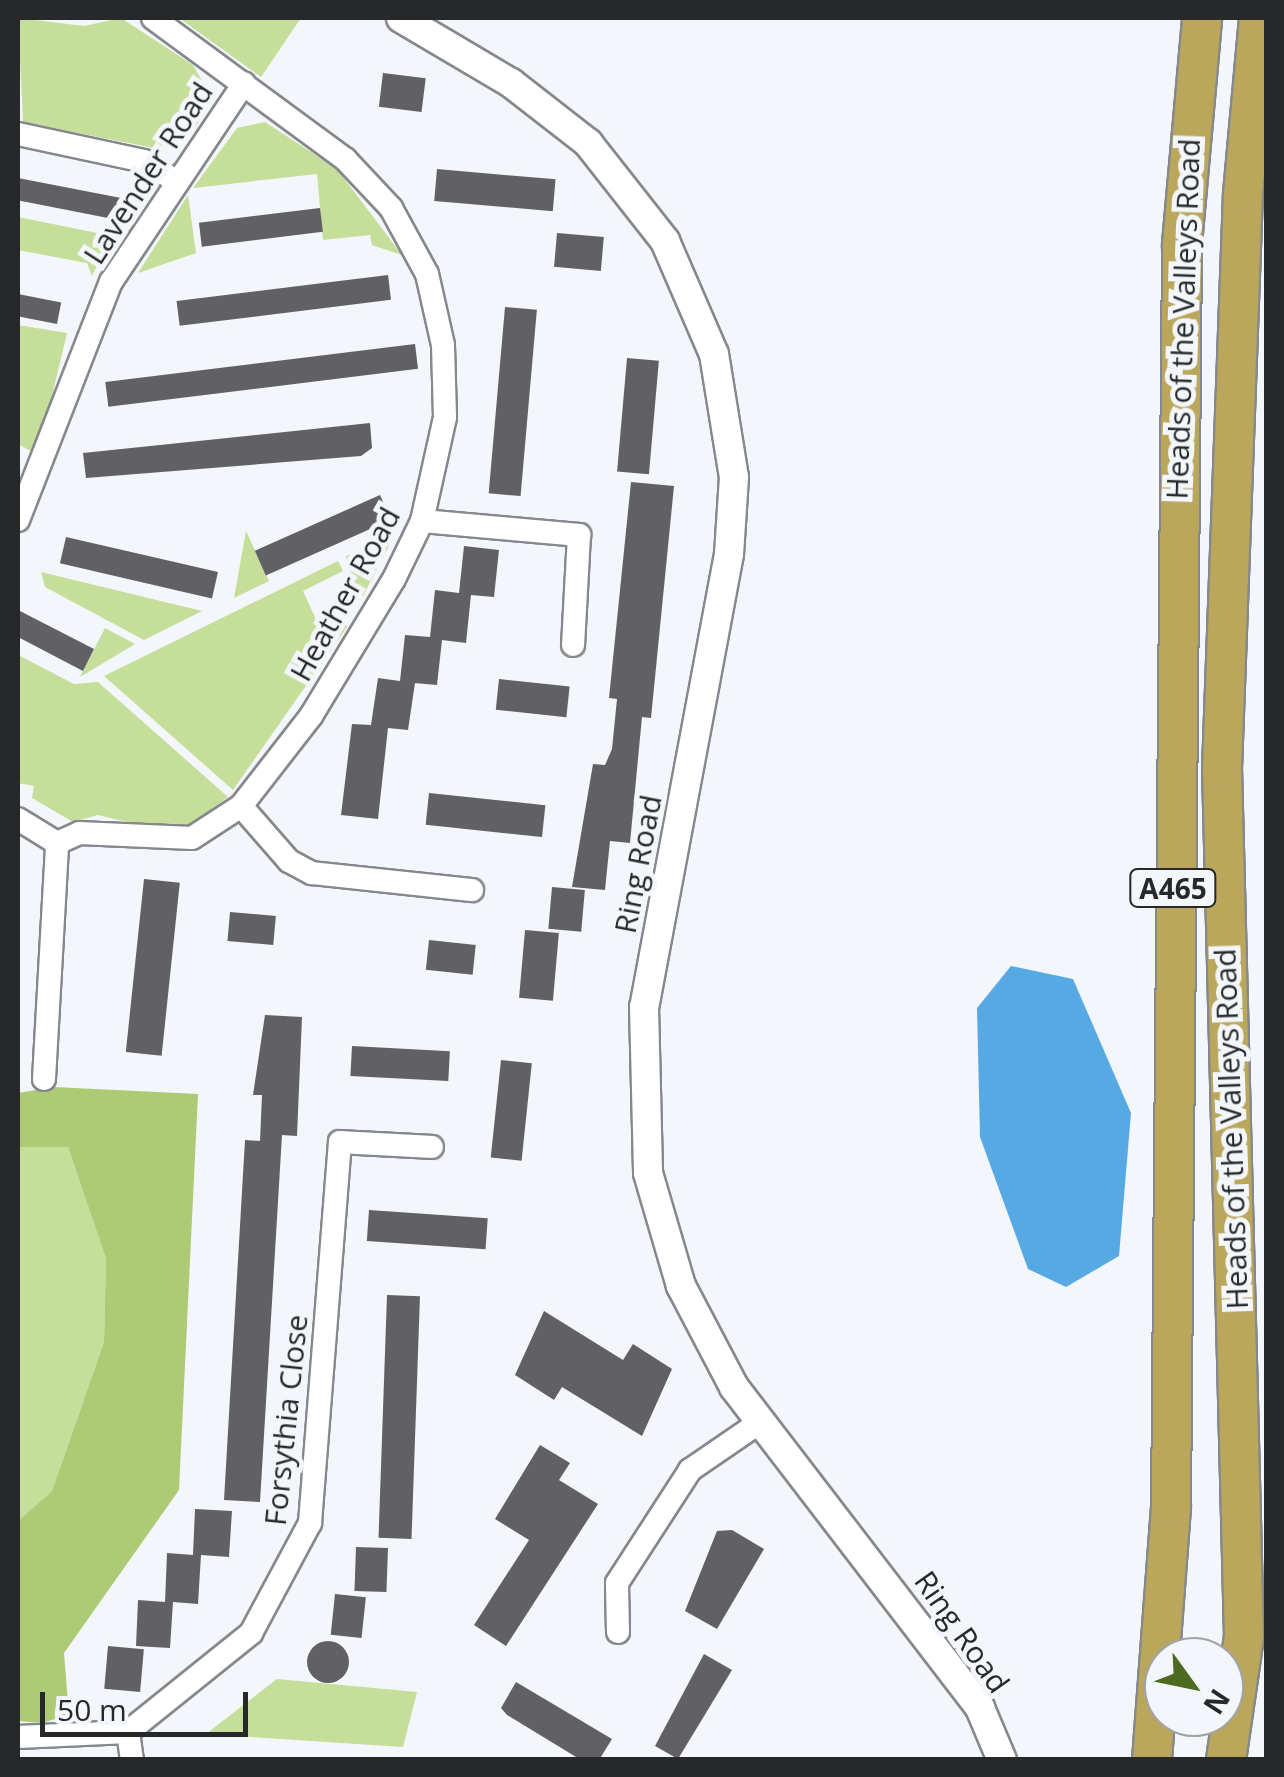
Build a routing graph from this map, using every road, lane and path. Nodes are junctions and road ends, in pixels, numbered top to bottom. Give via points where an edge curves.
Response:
1 (153, 18) edge
2 (401, 18) edge
3 (1202, 18) edge
4 (1260, 18) edge
5 (244, 83) junction
6 (18, 134) edge
7 (174, 179) junction
8 (18, 520) edge
9 (422, 521) junction
10 (574, 645) dead end
11 (240, 806) junction
12 (18, 819) edge
13 (56, 843) junction
14 (472, 890) dead end
15 (44, 1079) dead end
16 (432, 1148) dead end
17 (760, 1422) junction
18 (618, 1632) dead end
19 (128, 1732) junction
20 (18, 1737) edge
21 (132, 1760) edge
22 (1002, 1760) edge
23 (1152, 1760) edge
24 (1226, 1760) edge

1 - 5 street, Heather Road
2 - 17 street, Ring Road via 511,82 588,143 664,242 714,354 733,462 729,554 644,1006 640,1089 648,1173 681,1286
3 - 23 highway, Heads of the Valleys Road / A465 via 1182,244 1171,1508
4 - 24 highway, Heads of the Valleys Road / A465 via 1243,194 1222,769 1244,1637
5 - 7 street, Lavender Road
5 - 9 street, Heather Road via 345,159 391,208 428,274 446,379
6 - 7 street via 144,160
7 - 8 street, Lavender Road via 101,302 46,467
9 - 10 street via 579,535
9 - 11 street, Heather Road via 360,639
11 - 13 street, Heather Road via 192,838 78,834
11 - 14 street via 289,861 312,873
12 - 13 street
13 - 15 street
16 - 19 street, Forsythia Close via 340,1142 303,1543 227,1659
17 - 18 street via 690,1470 617,1584
17 - 22 street, Ring Road via 971,1695
19 - 20 street
19 - 21 street

